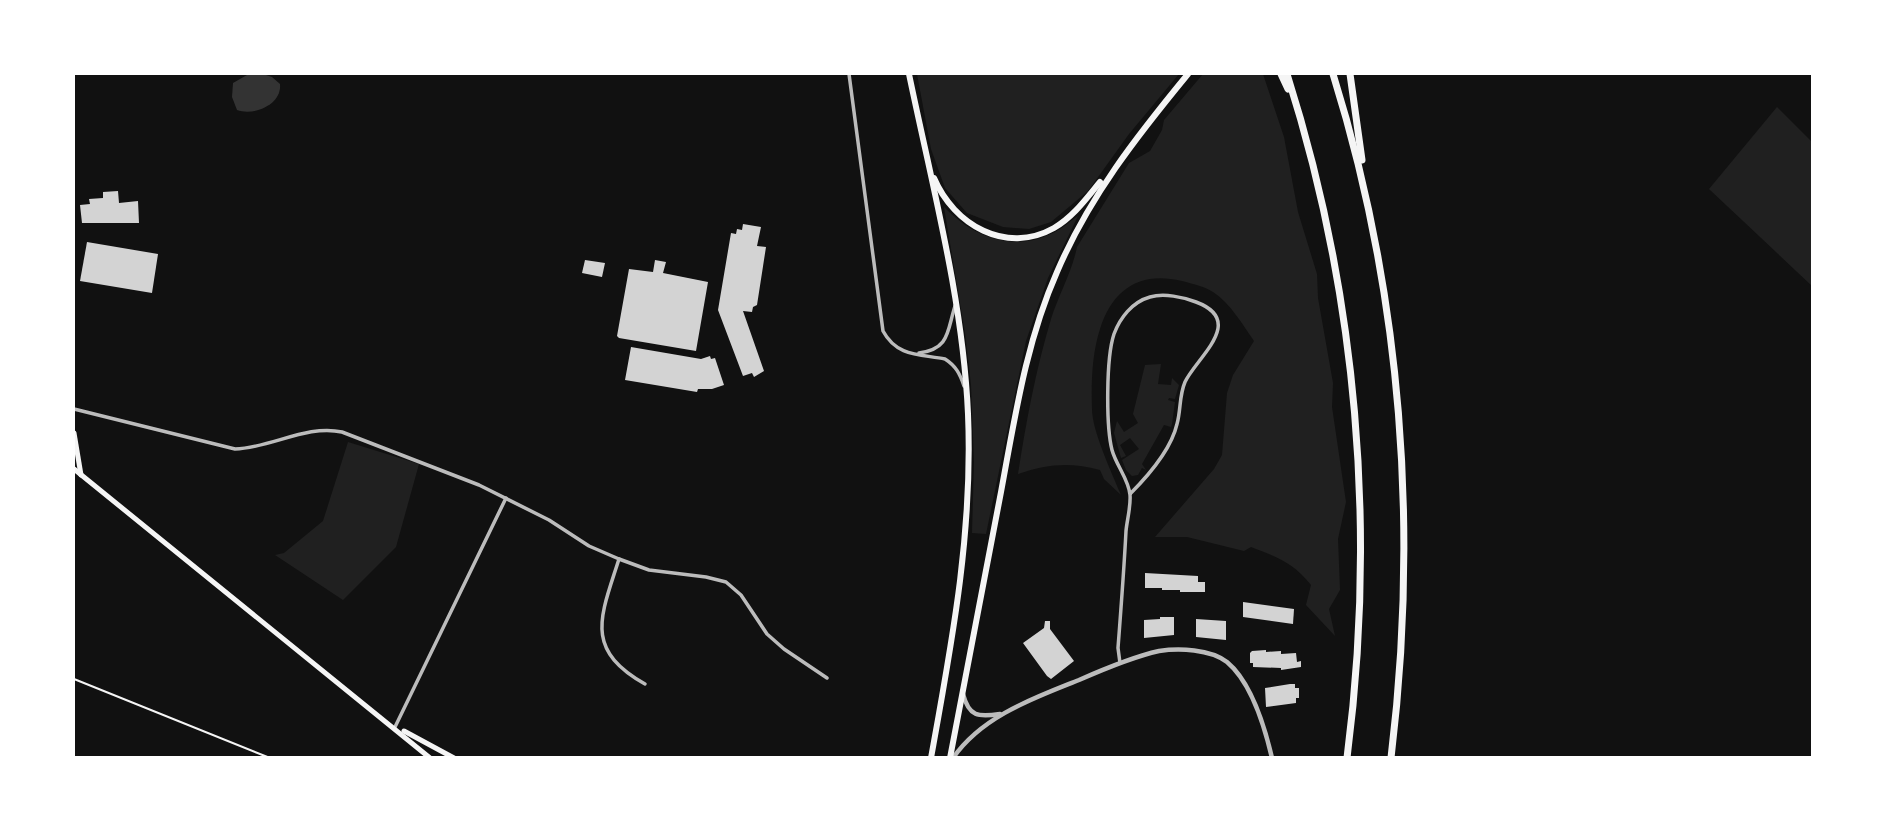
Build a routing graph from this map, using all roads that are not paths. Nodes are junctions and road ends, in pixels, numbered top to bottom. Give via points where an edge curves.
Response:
1 (849, 74) edge
2 (909, 74) edge
3 (1188, 74) edge
4 (1281, 74) edge
5 (1287, 74) edge
6 (1333, 74) edge
7 (1350, 74) edge
8 (1299, 114) junction
9 (925, 150) junction
10 (1125, 152) junction
11 (1374, 237) junction
12 (955, 306) junction
13 (913, 354) junction
14 (966, 391) junction
15 (74, 410) edge
16 (74, 433) edge
17 (74, 469) edge
18 (81, 475) junction
19 (1130, 494) junction
20 (506, 498) junction
21 (619, 559) junction
22 (1120, 664) junction
23 (827, 678) dead end
24 (645, 684) dead end
25 (962, 693) junction
26 (1004, 713) junction
27 (395, 727) junction
28 (430, 758) edge
29 (454, 758) edge
30 (931, 758) edge
31 (952, 758) edge
32 (1272, 758) edge
33 (1347, 758) edge
34 (1391, 758) edge

1 - 13 street via 883,331 891,344
2 - 9 main road
3 - 10 main road
4 - 8 highway
5 - 8 highway
6 - 11 highway
7 - 11 highway
8 - 33 highway via 1331,245 1357,432 1360,594
9 - 10 main road via 937,186 954,209 981,231 1012,239 1034,237 1063,222
9 - 12 main road
10 - 25 main road via 1074,236 1038,321 1021,385
11 - 34 highway via 1392,346 1404,485 1403,623
12 - 13 street via 942,344
12 - 14 main road
13 - 14 street via 950,362
14 - 30 main road via 964,561
15 - 20 street via 235,449 332,430
16 - 18 main road
17 - 18 main road
18 - 27 main road
19 - 19 street via 1167,447 1176,428 1185,382 1218,333 1211,312 1193,301 1166,296 1144,299 1125,314 1114,335 1109,435
19 - 22 street
20 - 21 street
20 - 27 street
21 - 23 street via 649,570 726,582 741,595 767,634
21 - 24 street via 603,613 602,640 616,665
22 - 26 street
22 - 32 street via 1171,650 1198,652 1226,662 1255,705
25 - 26 street via 972,713
25 - 31 main road
26 - 31 street
27 - 28 main road
27 - 29 main road

